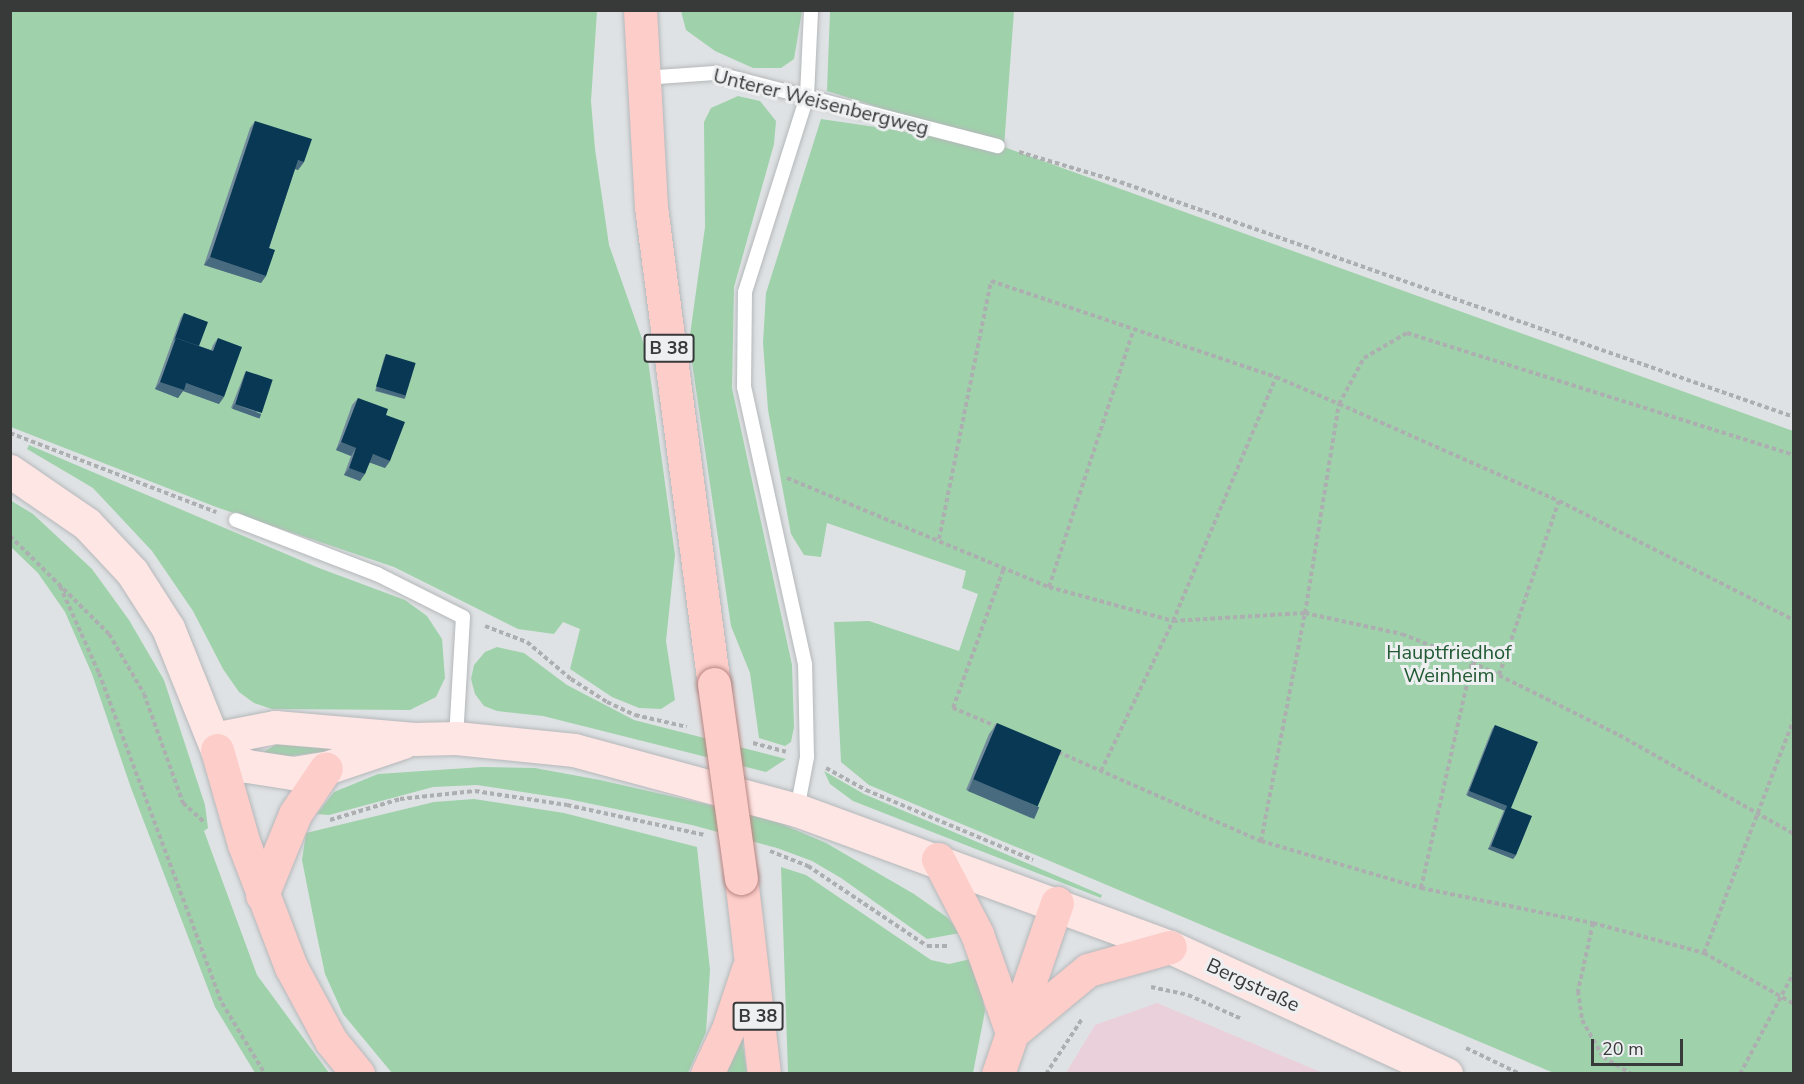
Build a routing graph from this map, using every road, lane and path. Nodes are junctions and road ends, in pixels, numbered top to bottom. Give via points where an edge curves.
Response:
1 (640, 10) edge
2 (811, 10) edge
3 (641, 78) junction
4 (807, 96) junction
5 (998, 146) joint
6 (1133, 331) junction
7 (1276, 378) junction
8 (1339, 404) junction
9 (1794, 417) edge
10 (10, 433) edge
11 (1794, 455) edge
12 (10, 471) edge
13 (766, 480) junction
14 (1559, 501) junction
15 (236, 520) joint
16 (10, 536) edge
17 (939, 539) junction
18 (1004, 568) dead end
19 (59, 584) junction
20 (1049, 587) junction
21 (1305, 613) junction
22 (1794, 620) edge
23 (1173, 621) junction
24 (1472, 662) junction
25 (1499, 675) junction
26 (1794, 719) edge
27 (1006, 730) edge
28 (456, 738) junction
29 (414, 739) junction
30 (215, 745) junction
31 (1048, 748) edge
32 (326, 768) junction
33 (1101, 771) junction
34 (797, 810) junction
35 (1756, 813) junction
36 (295, 814) junction
37 (236, 817) junction
38 (1794, 834) edge
39 (717, 838) dead end
40 (1261, 842) junction
41 (763, 848) dead end
42 (938, 860) junction
43 (1420, 888) junction
44 (262, 895) junction
45 (1057, 903) junction
46 (1593, 924) junction
47 (977, 934) junction
48 (1170, 946) junction
49 (1704, 954) junction
50 (751, 958) junction
51 (1794, 972) edge
52 (1143, 985) dead end
53 (1780, 997) junction
54 (1794, 1005) edge
55 (1088, 1012) dead end
56 (1252, 1023) dead end
57 (1012, 1033) junction
58 (265, 1074) edge
59 (358, 1074) edge
60 (707, 1074) edge
61 (764, 1074) edge
62 (998, 1074) edge
63 (1046, 1074) edge
64 (1446, 1074) edge
65 (1630, 1074) edge
66 (1740, 1074) edge

1 - 3 main road, B 38
2 - 4 lane
3 - 4 lane, Unterer Weisenbergweg via 715,73
3 - 50 main road, B 38, bridge via 651,207
4 - 5 lane, Unterer Weisenbergweg
4 - 13 lane via 745,291 744,387
5 - 9 path via 1120,182
6 - 7 path
6 - 17 path via 991,281
6 - 20 path
7 - 8 path
7 - 23 path
8 - 11 path via 1364,358 1407,333
8 - 14 path
8 - 21 path
10 - 15 path
12 - 30 main road via 87,524 132,572 168,627
13 - 17 path via 791,477
13 - 34 lane via 805,664 807,757
14 - 22 path
14 - 25 path
15 - 28 lane via 377,574 463,617
16 - 19 path
17 - 20 path
18 - 27 path via 953,708
19 - 37 path via 109,634 144,694 183,803 199,821 210,824
19 - 58 path via 99,673 222,1004
20 - 23 path
21 - 23 path
21 - 24 path via 1402,634
21 - 40 path
23 - 33 path
24 - 25 path
24 - 43 path
25 - 35 path via 1619,735
26 - 35 path
28 - 29 main road, Bergstraße
28 - 34 main road, Bergstraße via 574,750
29 - 30 main road via 275,727
29 - 32 main road
30 - 32 main road via 247,766 273,772
30 - 37 main road
31 - 33 path
32 - 36 main road
33 - 40 path
34 - 42 main road, Bergstraße
35 - 38 path
35 - 49 path
36 - 39 path via 318,823 400,799 475,791 567,805
36 - 44 main road
37 - 44 main road
40 - 43 path
41 - 47 path via 808,866 927,946 946,947
42 - 45 main road, Bergstraße
42 - 47 main road
43 - 46 path
44 - 59 main road via 291,967 331,1041
45 - 48 main road, Bergstraße
45 - 57 main road
46 - 49 path
46 - 65 path via 1578,991 1582,1020 1603,1057
47 - 57 main road
48 - 57 main road via 1088,969
48 - 64 main road, Bergstraße
49 - 53 path
50 - 60 main road via 728,1029
50 - 61 main road, B 38
51 - 53 path
52 - 56 path via 1188,995
53 - 54 path
53 - 66 path
55 - 63 path
57 - 62 main road

